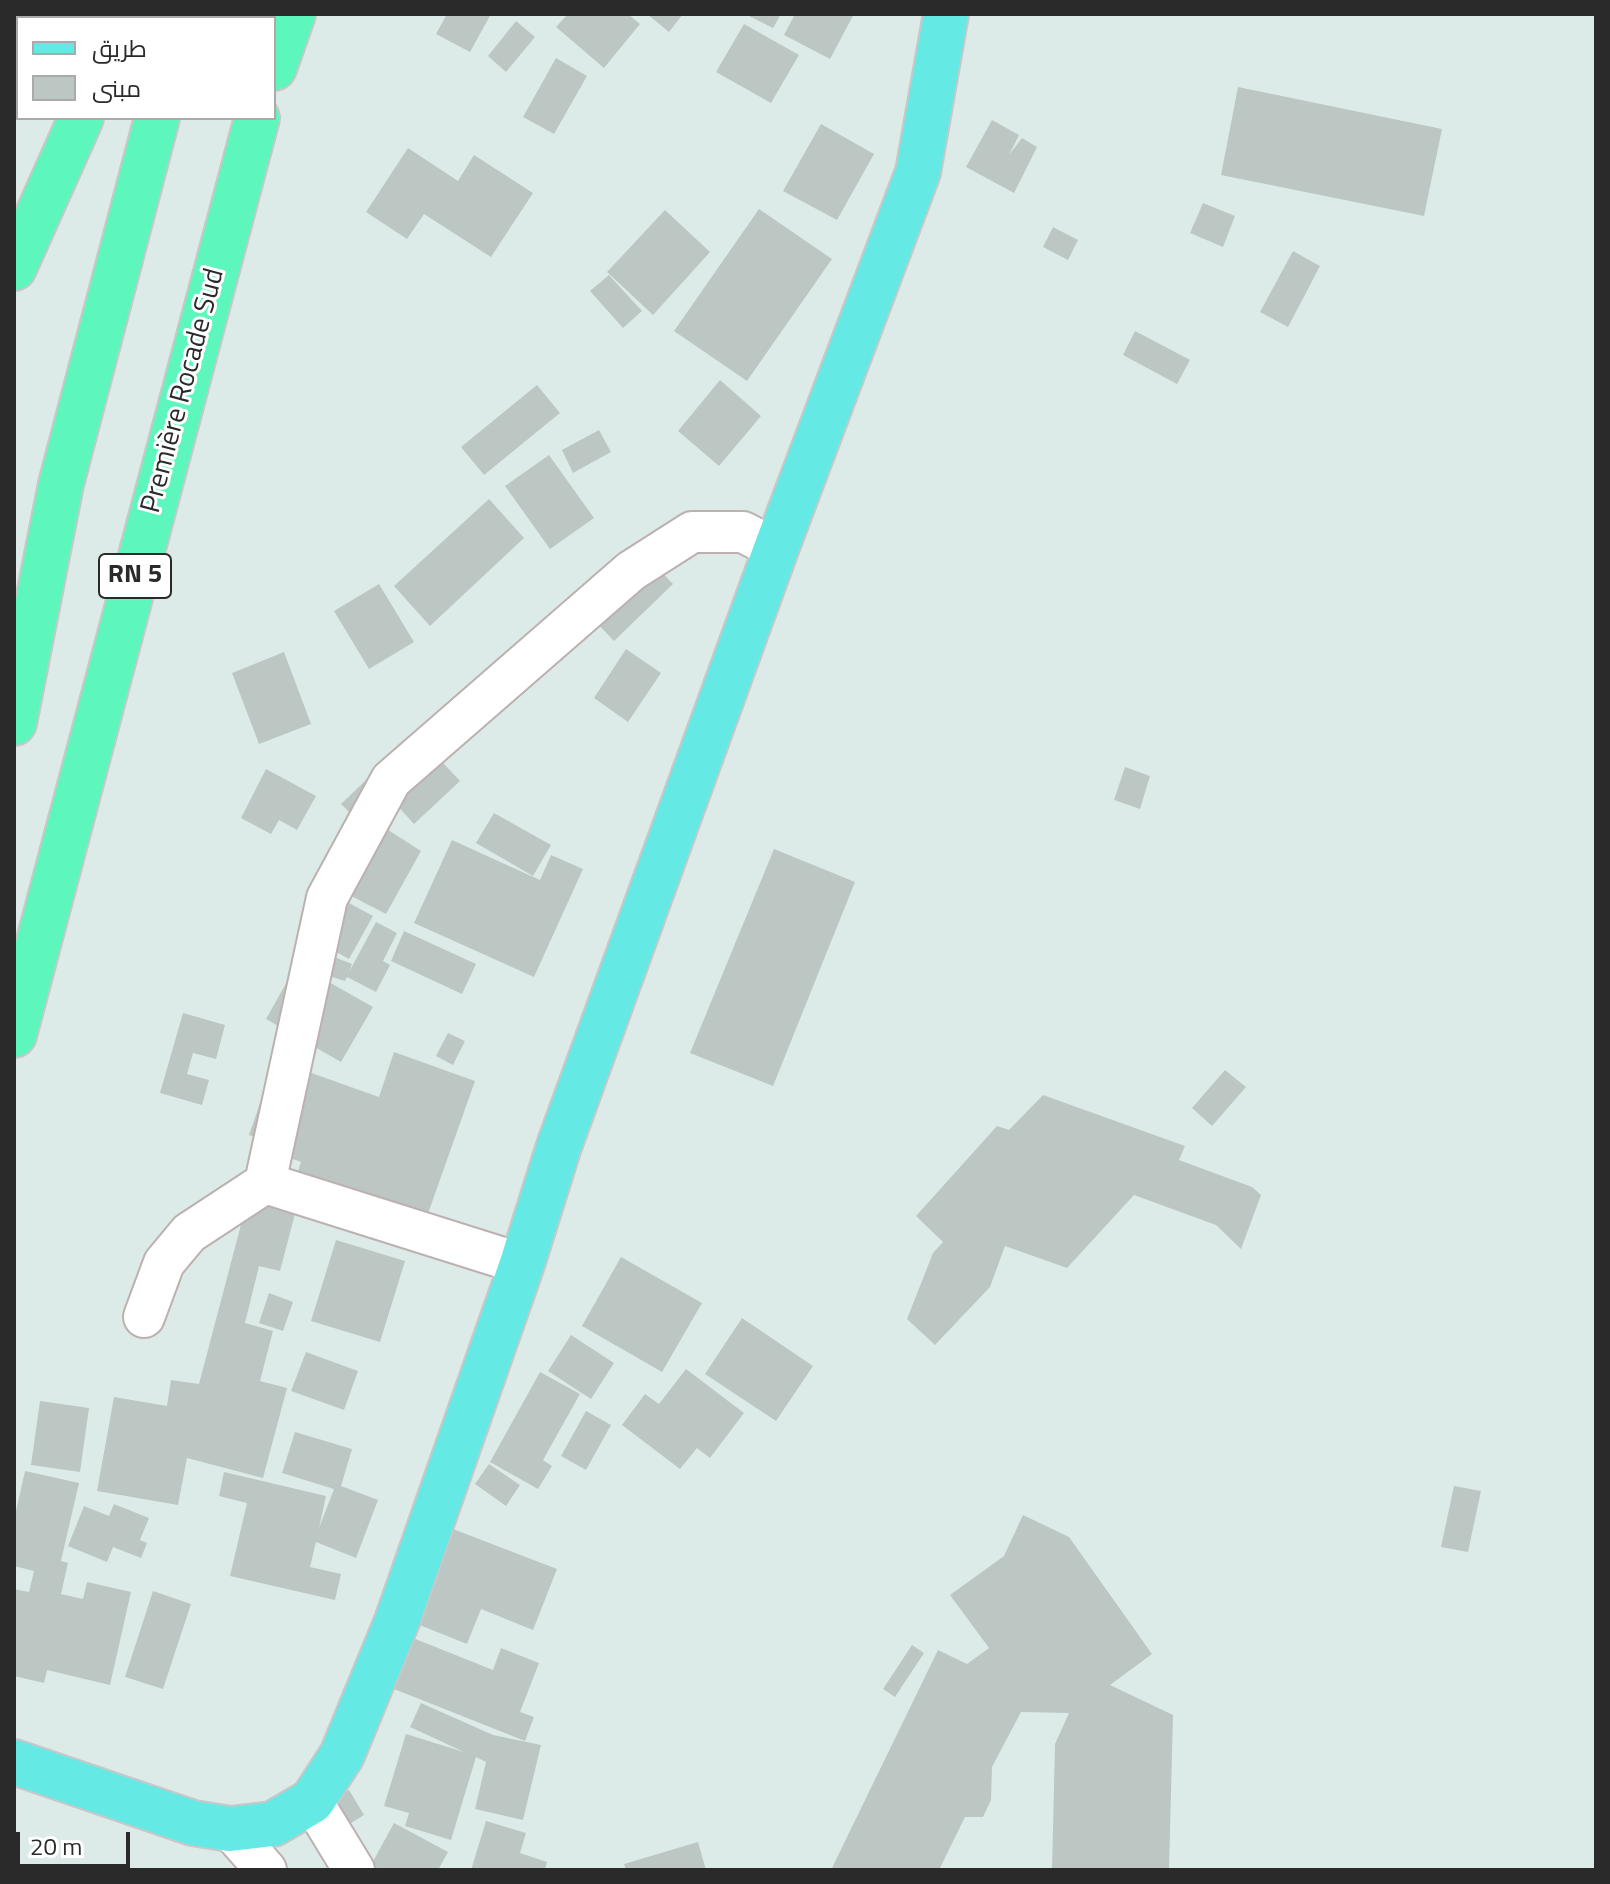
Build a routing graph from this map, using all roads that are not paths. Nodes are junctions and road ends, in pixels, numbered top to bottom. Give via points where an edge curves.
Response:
1 (293, 14) edge
2 (946, 14) edge
3 (276, 62) edge
4 (80, 120) edge
5 (156, 120) edge
6 (256, 120) edge
7 (14, 268) edge
8 (776, 549) junction
9 (14, 723) edge
10 (14, 1035) edge
11 (265, 1183) junction
12 (522, 1264) junction
13 (144, 1317) dead end
14 (14, 1762) edge
15 (312, 1801) junction
16 (230, 1829) junction
17 (266, 1870) edge
18 (354, 1870) edge

1 - 3 highway
2 - 8 main road via 918,172
4 - 7 highway
5 - 9 highway via 61,484
6 - 10 highway, Première Rocade Sud / RN 5
8 - 11 street via 743,532 692,532 631,571 391,780 327,898
8 - 12 main road via 559,1146
11 - 12 street
11 - 13 street via 189,1233 164,1263
12 - 15 main road via 397,1621 342,1755
14 - 16 main road via 193,1823
15 - 16 main road via 273,1824
15 - 18 street
16 - 17 street

